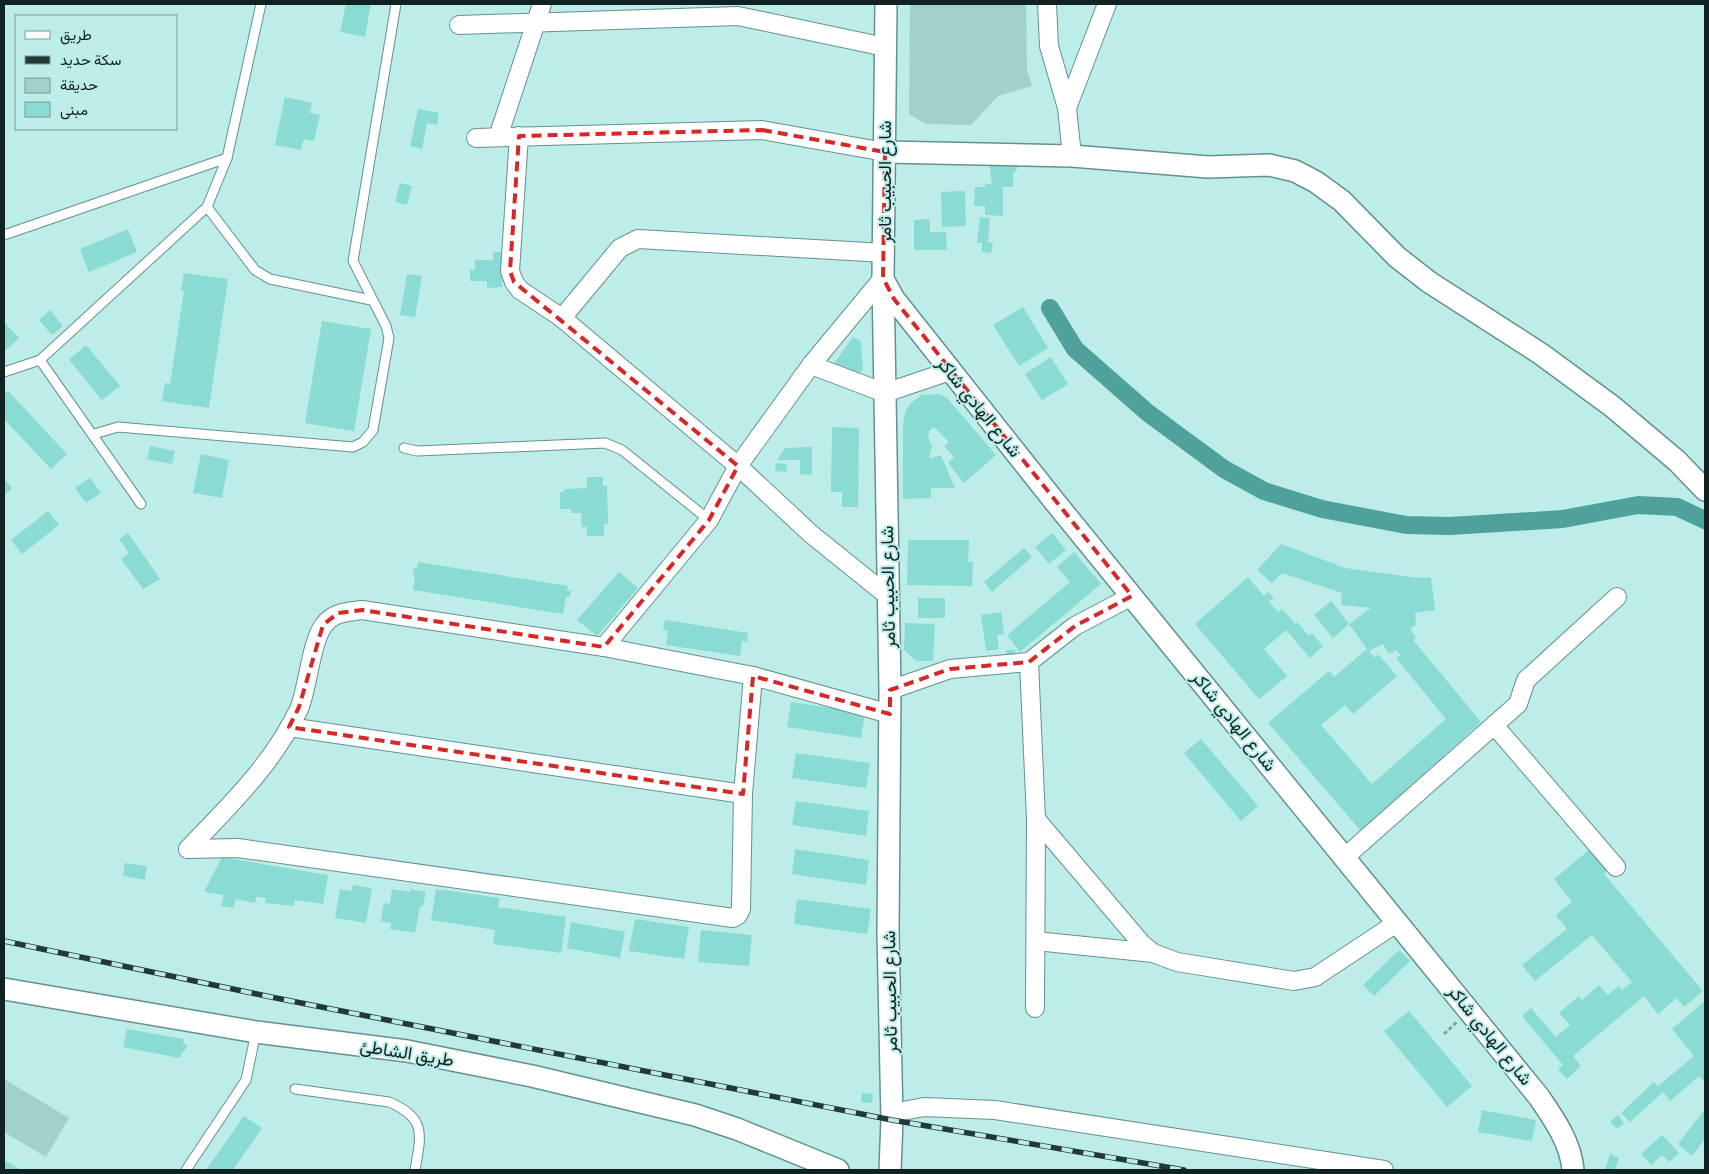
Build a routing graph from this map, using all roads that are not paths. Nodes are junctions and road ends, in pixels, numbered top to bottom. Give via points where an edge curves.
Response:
1 (260, 4) edge
2 (396, 4) edge
3 (542, 4) edge
4 (886, 4) edge
5 (1047, 4) edge
6 (1106, 4) edge
7 (737, 10) edge
8 (535, 22) junction
9 (459, 25) dead end
10 (884, 46) junction
11 (1067, 108) junction
12 (498, 136) junction
13 (519, 136) junction
14 (476, 138) dead end
15 (885, 152) junction
16 (1072, 156) junction
17 (227, 158) junction
18 (207, 208) junction
19 (4, 235) edge
20 (885, 253) junction
21 (883, 278) junction
22 (371, 300) junction
23 (562, 318) junction
24 (40, 360) junction
25 (811, 365) junction
26 (950, 371) junction
27 (4, 372) edge
28 (885, 393) junction
29 (94, 434) junction
30 (404, 448) dead end
31 (738, 466) junction
32 (1705, 490) edge
33 (141, 504) dead end
34 (709, 520) junction
35 (888, 596) junction
36 (1132, 596) junction
37 (1617, 598) dead end
38 (604, 648) junction
39 (1030, 662) junction
40 (753, 676) junction
41 (890, 690) junction
42 (890, 714) junction
43 (1494, 725) junction
44 (289, 727) junction
45 (743, 794) junction
46 (1036, 819) junction
47 (1345, 857) junction
48 (1616, 867) dead end
49 (1398, 922) junction
50 (1036, 941) junction
51 (1153, 953) junction
52 (4, 989) edge
53 (1035, 1008) dead end
54 (256, 1032) junction
55 (296, 1089) dead end
56 (892, 1113) junction
57 (808, 1163) edge
58 (186, 1170) edge
59 (415, 1170) edge
60 (838, 1170) edge
61 (890, 1170) edge
62 (1384, 1170) edge
63 (1573, 1170) edge

1 - 17 lane
2 - 22 lane via 353,261
3 - 8 street
4 - 10 street, شارع الحبيب ثامر
5 - 11 street via 1049,46
6 - 11 street
7 - 8 street
7 - 10 street
8 - 9 street
8 - 12 street
10 - 15 street, شارع الحبيب ثامر
11 - 16 street
12 - 13 street
12 - 14 street
13 - 15 street via 762,130
13 - 23 street via 510,271 520,290
15 - 16 street
15 - 20 street, شارع الحبيب ثامر
16 - 32 street via 1208,167 1269,165 1295,171 1316,182 1430,282 1541,354 1613,407 1677,461
17 - 18 lane
17 - 19 lane
18 - 22 lane via 255,270 270,279
18 - 24 lane
20 - 21 street, شارع الحبيب ثامر
20 - 23 street via 638,239 620,248
21 - 25 street
21 - 26 street, شارع الهادي شاكر via 894,300
21 - 28 street, شارع الحبيب ثامر
22 - 29 lane via 389,338 373,430 364,442 353,447 330,446 118,427
23 - 31 street
24 - 27 lane
24 - 29 lane
25 - 28 street
25 - 31 street
26 - 28 street
26 - 36 street, شارع الهادي شاكر
28 - 35 street, شارع الحبيب ثامر
29 - 33 lane
30 - 34 lane via 605,443 622,450
31 - 34 street
31 - 35 street via 811,534
34 - 38 street
35 - 41 street, شارع الحبيب ثامر
36 - 39 street via 1075,626
36 - 47 street, شارع الهادي شاكر
37 - 43 street via 1526,680 1518,704
38 - 40 street
38 - 44 street via 362,610 338,613 323,625 300,707
39 - 41 street via 950,669
39 - 46 street
40 - 42 street
40 - 45 street
41 - 42 street, شارع الحبيب ثامر
42 - 56 street, شارع الحبيب ثامر via 888,933
43 - 47 street
43 - 48 street
44 - 45 street
44 - 45 street via 241,794 188,849 238,848 733,918 741,909
46 - 50 street
46 - 51 street
47 - 49 street, شارع الهادي شاكر
49 - 51 street via 1316,977 1294,981 1177,962
49 - 63 street, شارع الهادي شاكر via 1540,1097 1563,1136
50 - 51 street
50 - 53 street
52 - 54 street, طريق الشاطئ
54 - 57 street, طريق الشاطئ via 407,1050 532,1076 695,1115 737,1129
54 - 58 lane via 246,1080
55 - 59 lane via 399,1106 415,1118 419,1126
56 - 61 street, شارع الحبيب ثامر
56 - 62 street via 924,1107 995,1110
57 - 60 street, طريق الشاطئ

